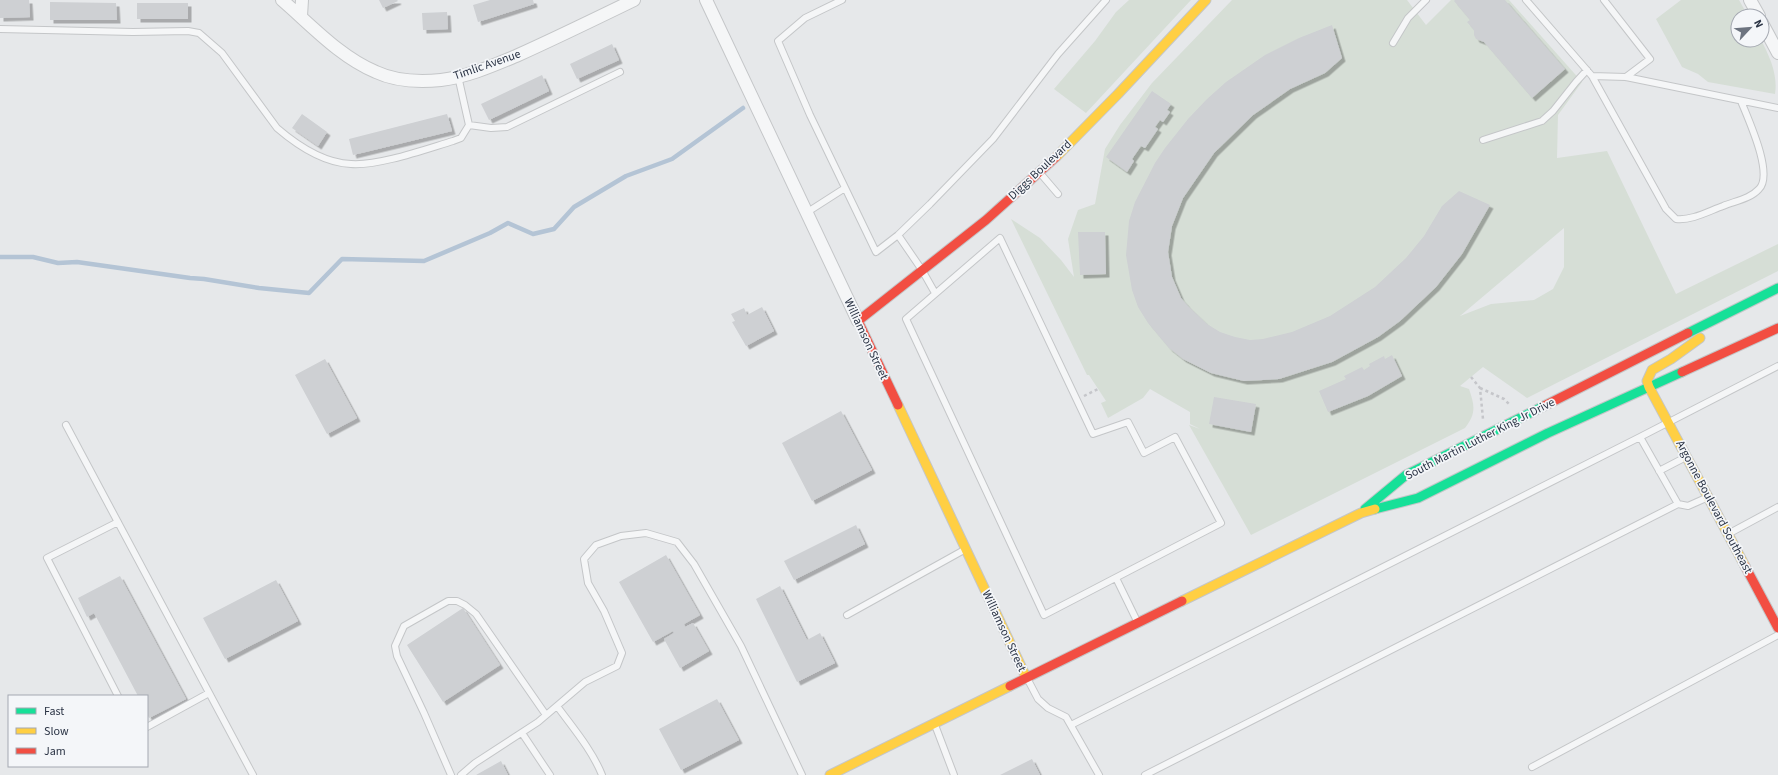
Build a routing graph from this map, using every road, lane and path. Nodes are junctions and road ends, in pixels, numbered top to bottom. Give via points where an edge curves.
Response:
1 (282, 0) edge
2 (302, 0) edge
3 (634, 0) edge
4 (706, 0) edge
5 (842, 0) edge
6 (1106, 0) edge
7 (1206, 0) edge
8 (1426, 0) edge
9 (1526, 0) edge
10 (1604, 0) edge
11 (301, 16) junction
12 (0, 29) edge
13 (1770, 38) edge
14 (1393, 43) dead end
15 (1778, 53) edge
16 (1587, 70) junction
17 (620, 72) dead end
18 (458, 76) junction
19 (1592, 76) junction
20 (1626, 77) junction
21 (1742, 101) junction
22 (1778, 108) edge
23 (469, 126) junction
24 (1483, 140) dead end
25 (1039, 172) junction
26 (845, 188) junction
27 (1058, 194) dead end
28 (806, 213) junction
29 (898, 235) junction
30 (922, 270) junction
31 (1778, 288) edge
32 (935, 293) junction
33 (1751, 302) junction
34 (858, 321) junction
35 (1778, 329) edge
36 (1778, 366) edge
37 (1471, 377) dead end
38 (1649, 387) junction
39 (1098, 388) dead end
40 (1480, 388) junction
41 (1077, 400) junction
42 (1511, 408) dead end
43 (1484, 422) dead end
44 (1668, 423) junction
45 (66, 425) dead end
46 (1640, 437) junction
47 (1687, 457) junction
48 (1659, 471) junction
49 (1708, 497) junction
50 (1678, 504) junction
51 (1778, 507) edge
52 (1361, 513) junction
53 (118, 522) junction
54 (1728, 534) junction
55 (965, 549) junction
56 (1116, 578) junction
57 (847, 615) dead end
58 (1138, 622) junction
59 (1778, 628) edge
60 (1778, 635) edge
61 (1026, 677) junction
62 (209, 693) junction
63 (117, 695) edge
64 (557, 706) junction
65 (546, 715) junction
66 (934, 724) junction
67 (1071, 725) junction
68 (148, 726) edge
69 (522, 732) junction
70 (1532, 767) dead end
71 (841, 773) edge
72 (253, 775) edge
73 (451, 775) edge
74 (461, 775) edge
75 (550, 775) edge
76 (602, 775) edge
77 (802, 775) edge
78 (830, 775) edge
79 (954, 775) edge
80 (1099, 775) edge
81 (1145, 775) edge

1 - 11 street, Timlic Avenue
2 - 11 street
3 - 18 street, Timlic Avenue via 542,45
4 - 28 street, Williamson Street
5 - 26 lane via 805,18 778,41
6 - 29 lane via 1058,54 993,140
7 - 25 main road, Diggs Boulevard
8 - 14 lane via 1408,18
9 - 16 lane
10 - 20 lane via 1650,59
11 - 18 street, Timlic Avenue via 332,44 376,72 416,81 442,80
12 - 23 lane via 199,33 222,53 277,128 311,153 342,163 352,165 379,162 453,141 461,138
13 - 15 street
16 - 19 lane
16 - 24 lane via 1554,111 1542,121
17 - 23 lane via 507,128
18 - 23 lane
19 - 20 lane
19 - 21 lane via 1666,209 1676,219 1687,218 1747,197 1760,188 1763,182 1763,169
20 - 21 lane
21 - 22 lane
25 - 27 lane
25 - 30 main road, Diggs Boulevard
26 - 28 lane
26 - 29 lane via 876,252
28 - 34 street, Williamson Street
29 - 30 lane
30 - 32 lane
30 - 34 main road, Diggs Boulevard
31 - 33 main road, South Martin Luther King Jr Drive
32 - 41 lane via 1000,238
32 - 56 lane via 906,319 1044,615
33 - 38 main road via 1652,370 1647,380
33 - 52 main road, South Martin Luther King Jr Drive via 1406,475
34 - 55 main road, Williamson Street
35 - 38 main road, South Martin Luther King Jr Drive
36 - 44 lane
37 - 40 path
38 - 44 main road, Argonne Boulevard Southeast
38 - 52 main road, South Martin Luther King Jr Drive via 1548,433 1418,498
39 - 41 path
40 - 42 path via 1504,400
40 - 43 path
41 - 56 lane via 1093,434 1128,422 1144,452 1175,437 1221,523
44 - 46 lane
44 - 47 main road, Argonne Boulevard Southeast
45 - 53 lane
46 - 48 lane
46 - 67 lane
47 - 48 lane
47 - 49 main road, Argonne Boulevard Southeast
48 - 50 lane
49 - 50 lane via 1688,506
49 - 54 main road, Argonne Boulevard Southeast
50 - 81 lane
51 - 54 lane
52 - 58 main road
53 - 62 lane
53 - 63 lane via 47,558
54 - 59 main road, Argonne Boulevard Southeast
55 - 57 lane
55 - 61 main road, Williamson Street
56 - 58 lane
58 - 61 main road
60 - 70 lane
61 - 66 main road
61 - 67 lane via 1038,699 1048,708 1066,717
62 - 68 lane
62 - 72 lane
64 - 65 lane
64 - 76 lane via 592,756
64 - 77 lane via 585,682 617,666 622,653 604,611 588,583 584,559 596,545 621,536 646,533 676,542 694,564 740,646
65 - 69 lane
65 - 73 lane via 476,614 465,605 457,601 448,601 404,626 395,646 397,656
66 - 71 main road
66 - 79 lane
67 - 80 lane
69 - 74 lane
69 - 75 lane
71 - 78 main road

